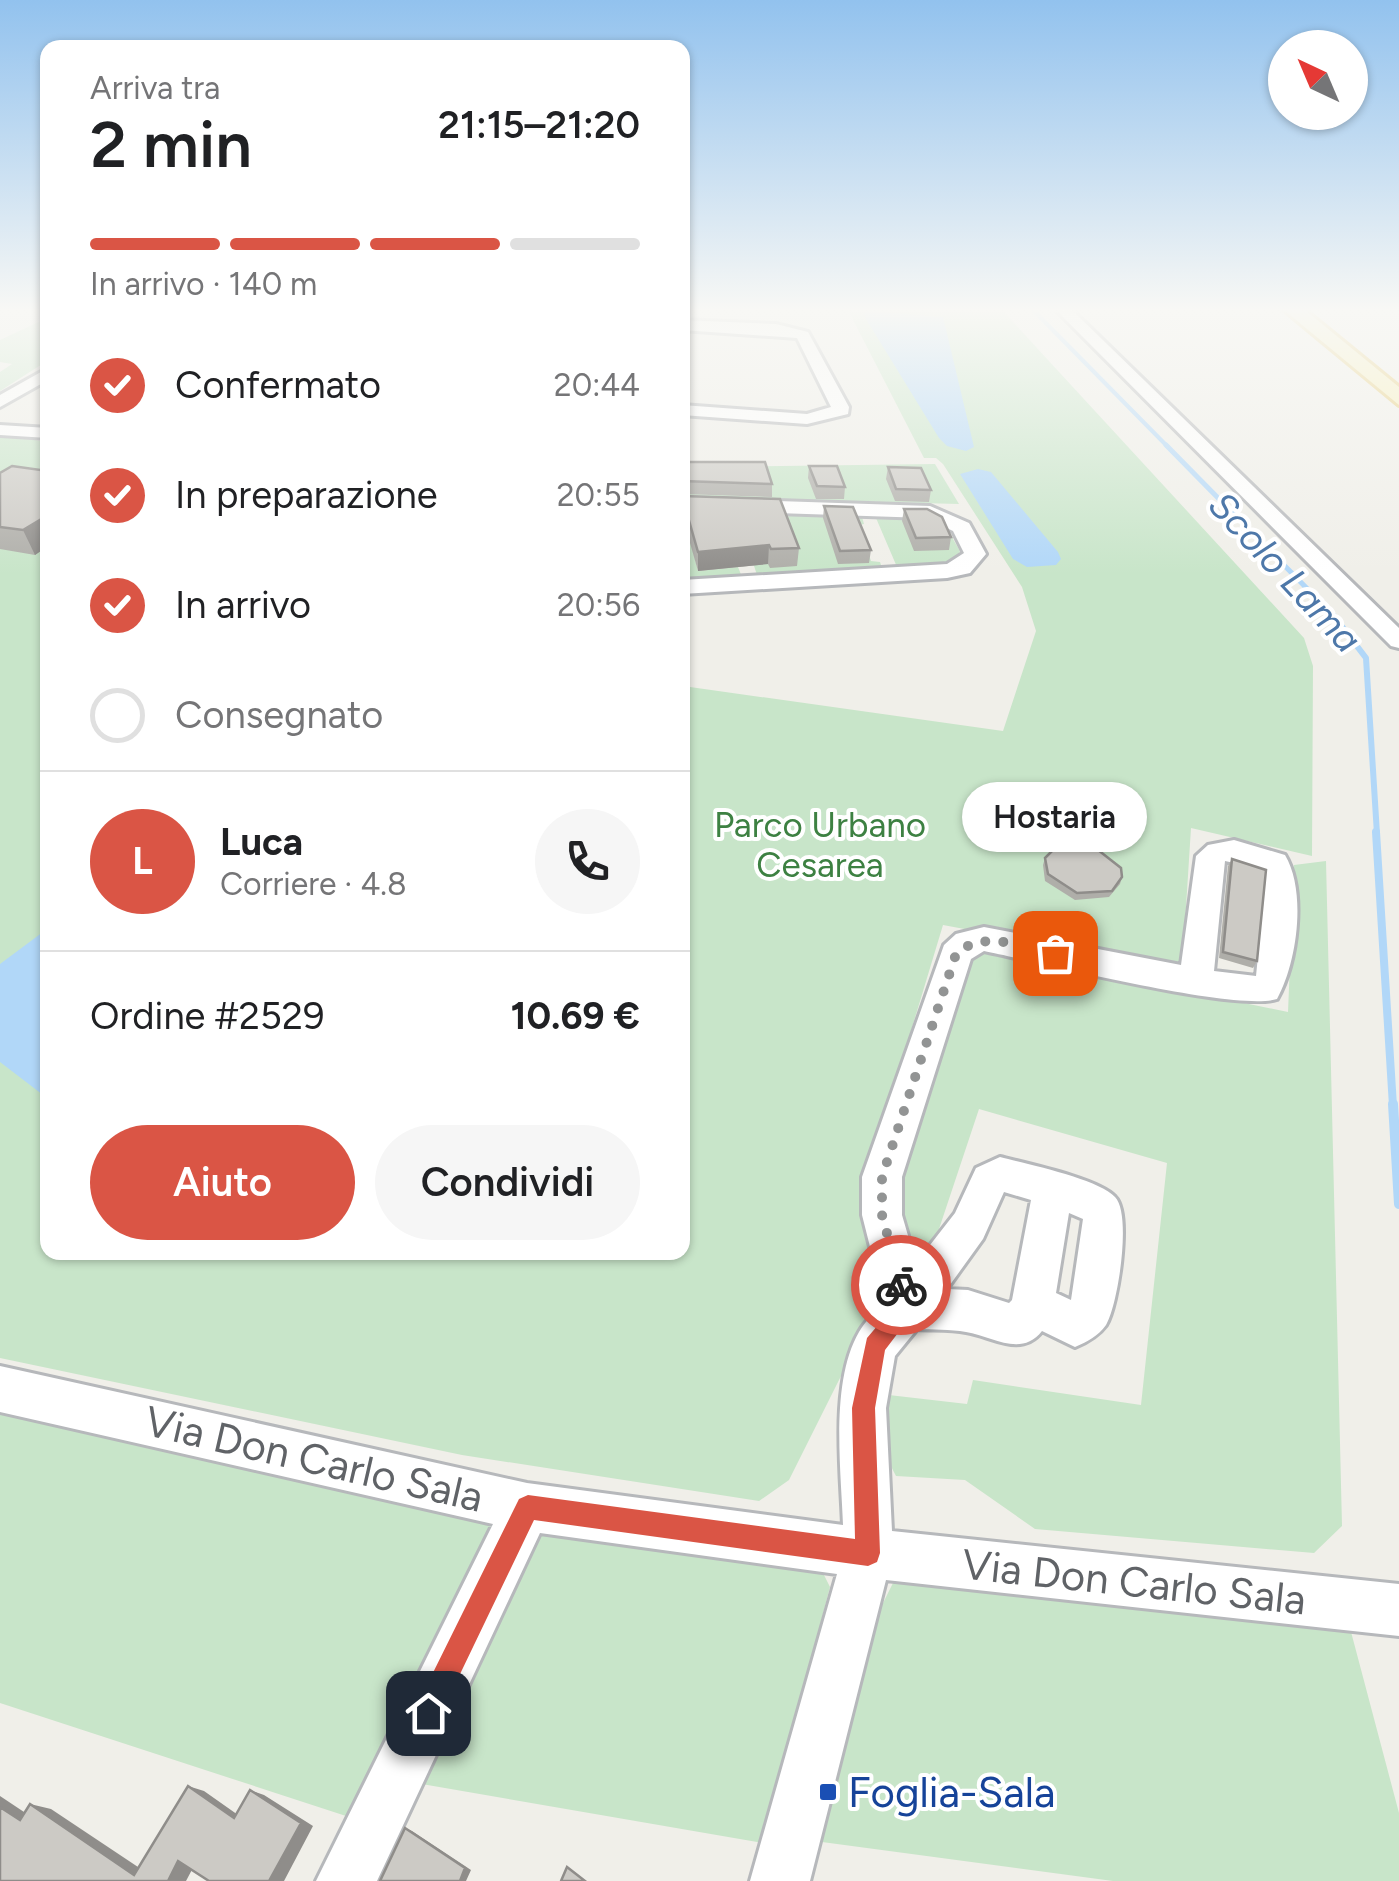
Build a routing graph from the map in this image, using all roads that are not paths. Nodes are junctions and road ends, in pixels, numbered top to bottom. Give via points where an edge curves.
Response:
1 (836, 398) edge
2 (1152, 398) edge
3 (690, 411) edge
4 (6, 428) edge
5 (40, 432) edge
6 (690, 504) edge
7 (690, 587) edge
8 (1399, 641) edge
9 (1196, 981) dead end
10 (907, 1308) junction
11 (0, 1389) edge
12 (528, 1507) junction
13 (868, 1553) junction
14 (1399, 1610) edge
15 (346, 1881) edge
16 (780, 1881) edge

1 - 3 street via 839,414 807,419
2 - 8 street
4 - 5 street
6 - 7 street via 930,512 962,526 975,554 962,568 947,571
9 - 10 street via 984,939 956,954 882,1177 882,1215
10 - 10 street via 968,1226 990,1180 1000,1174 1045,1186 1059,1246 1054,1292 1033,1315 1008,1324 968,1311
10 - 13 street via 875,1346 864,1408
11 - 12 street, Via Don Carlo Sala
12 - 13 street, Via Don Carlo Sala
12 - 15 street
13 - 14 street, Via Don Carlo Sala
13 - 16 street

